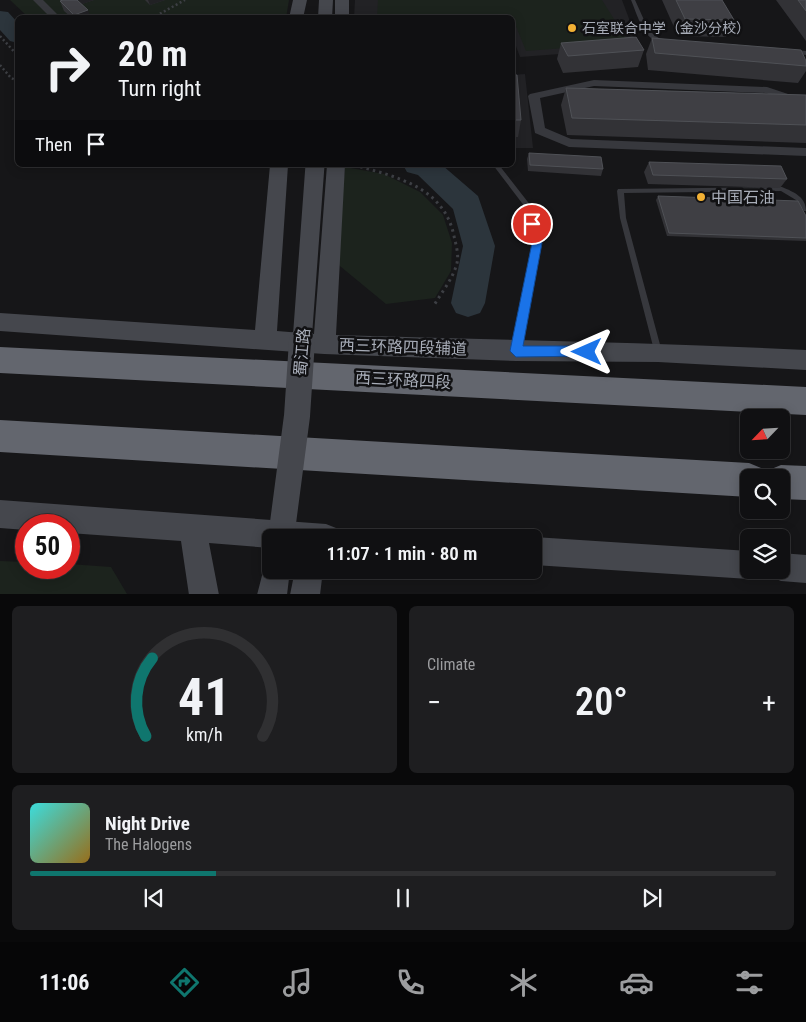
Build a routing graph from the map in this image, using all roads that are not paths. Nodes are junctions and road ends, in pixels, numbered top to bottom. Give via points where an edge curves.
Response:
1 (38, 0) edge
2 (300, 0) edge
3 (326, 0) edge
4 (342, 0) edge
5 (633, 0) edge
6 (54, 15) edge
7 (297, 15) edge
8 (325, 15) edge
9 (342, 15) edge
10 (668, 43) edge
11 (786, 52) edge
12 (806, 53) edge
13 (806, 104) edge
14 (806, 152) edge
15 (279, 167) edge
16 (335, 167) edge
17 (335, 167) edge
18 (498, 167) edge
19 (806, 209) edge
20 (0, 322) edge
21 (265, 339) junction
22 (324, 344) junction
23 (516, 351) junction
24 (658, 352) junction
25 (0, 360) edge
26 (806, 360) edge
27 (806, 401) edge
28 (0, 436) edge
29 (740, 479) edge
30 (790, 482) edge
31 (806, 483) edge
32 (0, 514) edge
33 (193, 529) junction
34 (282, 529) edge
35 (262, 533) edge
36 (542, 552) edge
37 (740, 564) edge
38 (790, 568) edge
39 (806, 569) edge
40 (274, 579) edge
41 (308, 579) edge
42 (204, 594) edge
43 (272, 594) edge
44 (305, 594) edge

1 - 6 street
2 - 7 main road
3 - 8 main road
4 - 9 main road
5 - 10 lane via 647,32 658,42
11 - 12 lane
13 - 14 street via 767,90 594,83 534,96 539,130 569,143
15 - 21 main road
16 - 22 main road
17 - 34 main road, 蜀江路, bridge
18 - 23 lane via 528,206 537,243
19 - 24 lane via 798,198 782,190 620,191 623,218
20 - 21 main road, 西三环路四段辅道
21 - 22 main road, 西三环路四段辅道
22 - 23 main road, 西三环路四段辅道
23 - 24 main road, 西三环路四段辅道
24 - 26 main road, 西三环路四段辅道
25 - 27 highway, 西三环路四段
28 - 29 highway
30 - 31 highway
32 - 33 main road
33 - 35 main road
33 - 42 main road
36 - 37 main road
38 - 39 main road
40 - 43 main road
41 - 44 main road

